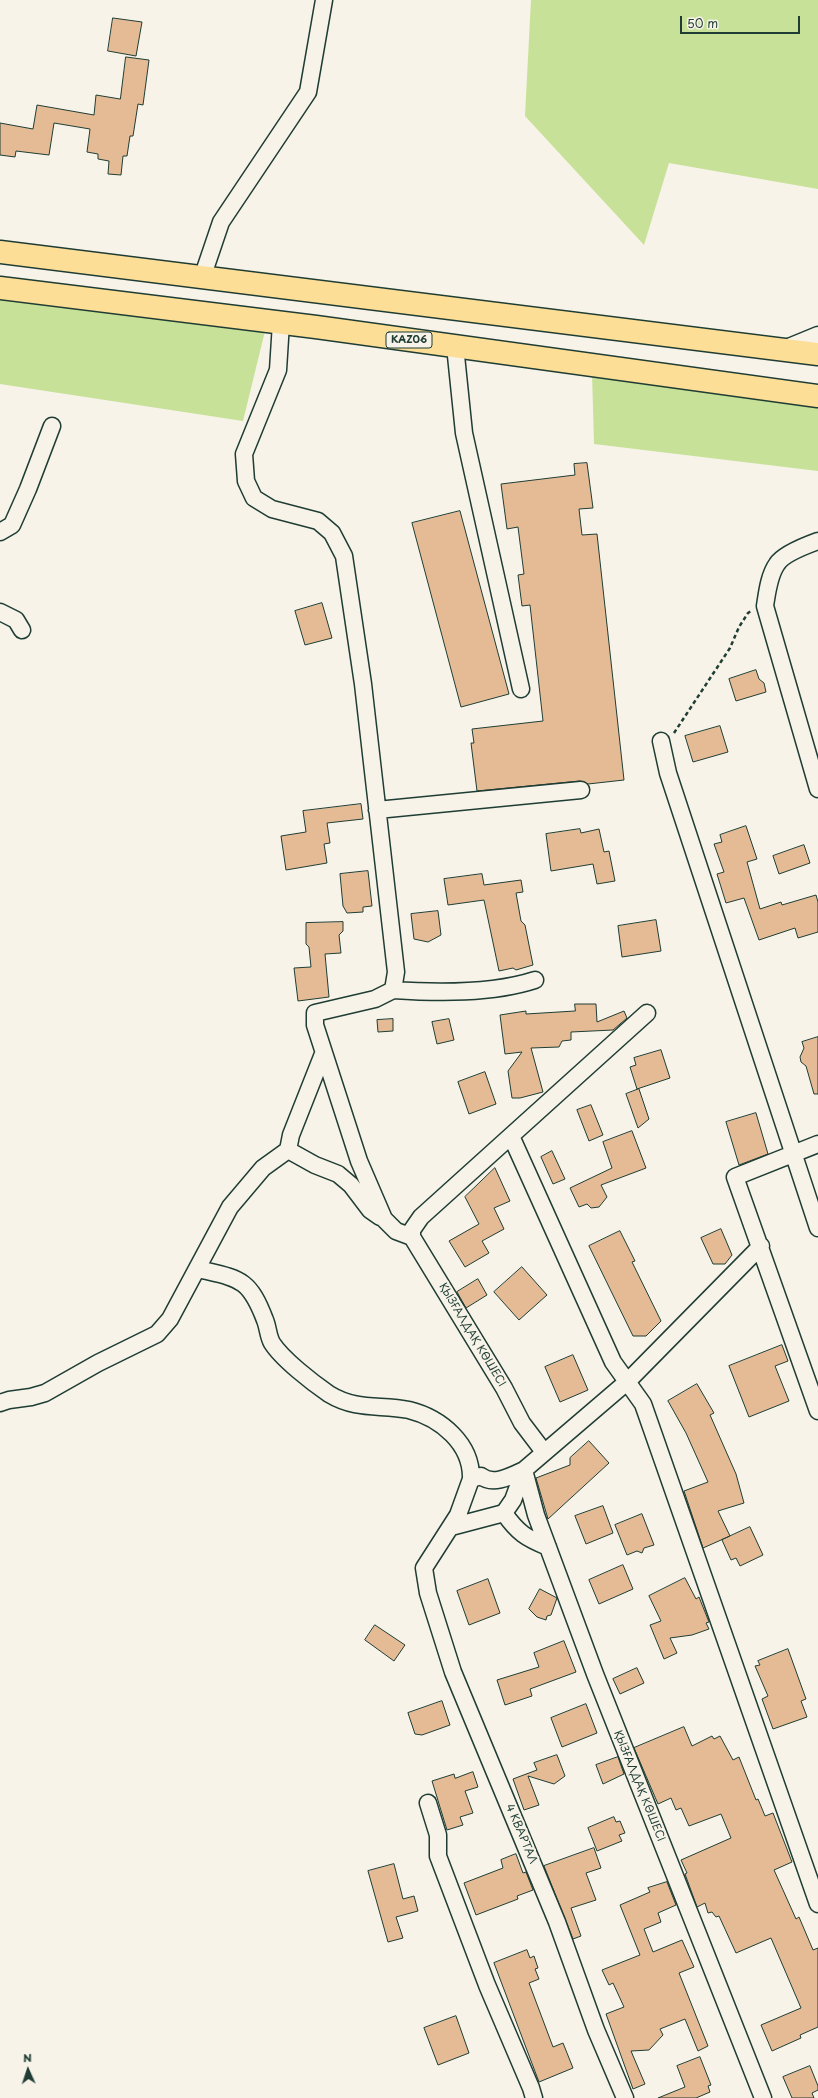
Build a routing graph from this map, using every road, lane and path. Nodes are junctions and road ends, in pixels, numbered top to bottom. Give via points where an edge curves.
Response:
1 (324, 0) edge
2 (0, 252) edge
3 (202, 278) junction
4 (0, 288) edge
5 (281, 323) junction
6 (818, 335) edge
7 (455, 346) junction
8 (783, 350) junction
9 (818, 354) edge
10 (818, 396) edge
11 (52, 426) dead end
12 (0, 532) edge
13 (818, 541) edge
14 (765, 606) junction
15 (0, 612) edge
16 (22, 630) dead end
17 (522, 689) dead end
18 (662, 744) joint
19 (818, 789) edge
20 (581, 790) dead end
21 (377, 810) junction
22 (535, 980) dead end
23 (393, 990) junction
24 (647, 1014) dead end
25 (323, 1054) junction
26 (511, 1136) junction
27 (818, 1144) edge
28 (288, 1150) junction
29 (793, 1154) junction
30 (384, 1219) junction
31 (818, 1228) edge
32 (412, 1237) junction
33 (761, 1246) junction
34 (198, 1269) junction
35 (628, 1381) junction
36 (0, 1403) edge
37 (818, 1411) edge
38 (544, 1452) junction
39 (524, 1470) junction
40 (471, 1479) junction
41 (504, 1513) junction
42 (450, 1527) junction
43 (548, 1547) junction
44 (428, 1803) dead end
45 (818, 1904) edge
46 (534, 2098) edge
47 (625, 2098) edge
48 (763, 2098) edge

1 - 3 street via 308,92 221,222
2 - 3 highway
3 - 8 highway
4 - 5 highway, KАZ06
5 - 7 highway, KАZ06
5 - 21 street via 278,370 244,454 246,481 254,498 272,509 318,521 332,533 344,556 363,684
6 - 8 street
7 - 10 highway, KАZ06
7 - 17 street via 464,433
8 - 9 highway
11 - 12 street via 12,525
13 - 14 street via 799,548 777,563
14 - 18 path via 748,613 730,648 678,729
14 - 19 street
15 - 16 street via 16,620
18 - 29 street via 668,772
20 - 21 street
21 - 23 street via 396,972
22 - 23 street via 513,987 424,992
23 - 25 street via 375,999 315,1013 315,1025
24 - 26 street
25 - 28 street via 291,1135
25 - 30 street via 359,1161
26 - 32 street via 421,1216 412,1230
26 - 35 street via 613,1362
27 - 29 street
28 - 30 street via 314,1165 338,1174 351,1185 370,1210
28 - 34 street via 263,1168 230,1207
29 - 31 street
29 - 33 street via 735,1177
30 - 32 street via 396,1231
32 - 38 street, ҚЫЗҒАЛДАҚ КӨШЕСІ via 504,1388 522,1423
33 - 35 street
33 - 37 street
34 - 36 street via 170,1319 157,1334 45,1393
34 - 40 street via 239,1279 249,1287 258,1302 271,1341 278,1352 329,1394 349,1403 367,1407 407,1410 438,1423 458,1440 471,1467
35 - 38 street
35 - 45 street via 643,1404
38 - 39 street
39 - 40 street via 503,1479 484,1479 481,1476
39 - 41 street via 513,1500
39 - 43 street, ҚЫЗҒАЛДАҚ КӨШЕСІ
40 - 42 street via 458,1515
41 - 42 street
41 - 43 street via 515,1530 528,1539
42 - 47 street, 4 КВАРТАЛ via 424,1568 428,1593 453,1672 557,1922 596,2030
43 - 48 street, ҚЫЗҒАЛДАҚ КӨШЕСІ via 595,1674
44 - 46 street via 438,1835 438,1856 487,1985

